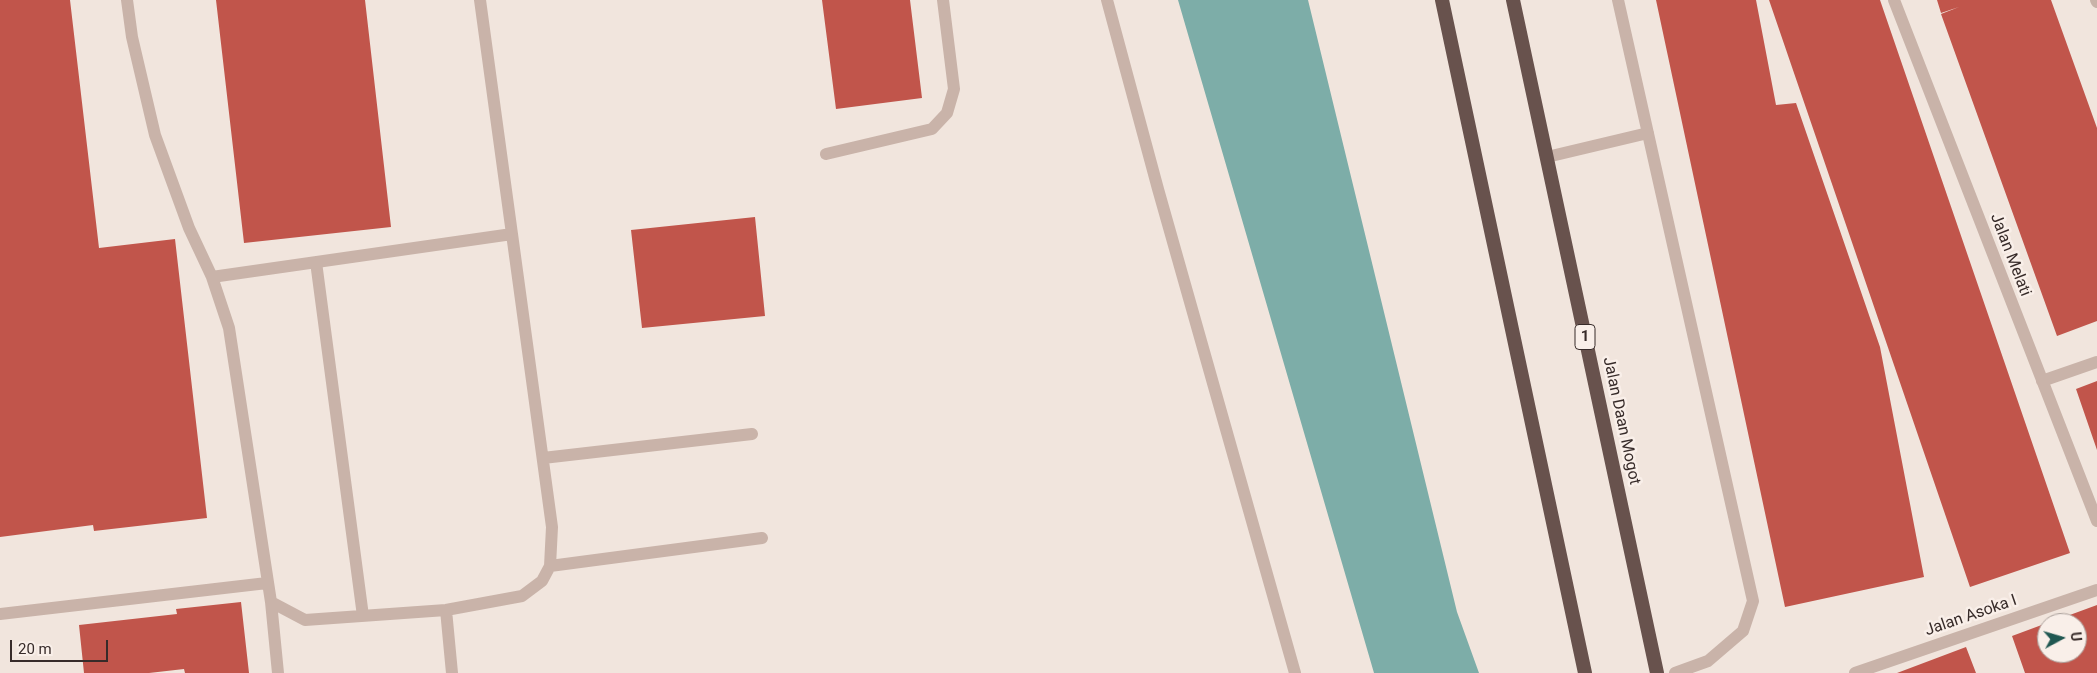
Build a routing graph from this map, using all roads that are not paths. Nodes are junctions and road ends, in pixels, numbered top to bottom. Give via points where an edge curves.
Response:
1 (128, 0) edge
2 (480, 0) edge
3 (943, 0) edge
4 (1107, 0) edge
5 (1442, 0) edge
6 (1514, 0) edge
7 (1618, 0) edge
8 (1894, 0) edge
9 (1648, 133) junction
10 (826, 154) dead end
11 (1547, 157) junction
12 (512, 234) junction
13 (316, 262) junction
14 (212, 277) junction
15 (2097, 362) edge
16 (2042, 381) junction
17 (752, 434) dead end
18 (543, 458) junction
19 (2097, 521) edge
20 (762, 538) dead end
21 (550, 566) junction
22 (267, 583) junction
23 (2097, 590) edge
24 (270, 602) junction
25 (446, 610) junction
26 (0, 614) edge
27 (363, 616) junction
28 (278, 673) edge
29 (452, 673) edge
30 (1295, 673) edge
31 (1585, 673) edge
32 (1657, 673) edge
33 (1675, 673) edge
34 (1856, 673) edge

1 - 14 street via 132,37 155,135 189,228
2 - 12 street
3 - 10 street via 954,88 947,112 932,129
4 - 30 street
5 - 31 highway
6 - 11 highway, Jalan Daan Mogot / 1
7 - 9 street
8 - 16 street, Jalan Melati
9 - 11 street
9 - 33 street via 1753,601 1743,631 1708,661
11 - 32 highway, Jalan Daan Mogot / 1
12 - 13 street
12 - 18 street
13 - 14 street
13 - 27 street
14 - 22 street via 229,328
15 - 16 street
16 - 19 street, Jalan Melati
17 - 18 street
18 - 21 street via 552,527
20 - 21 street
21 - 25 street via 542,581 522,596
22 - 24 street
22 - 26 street
23 - 34 street, Jalan Asoka I
24 - 27 street via 305,620
24 - 28 street
25 - 27 street
25 - 29 street

